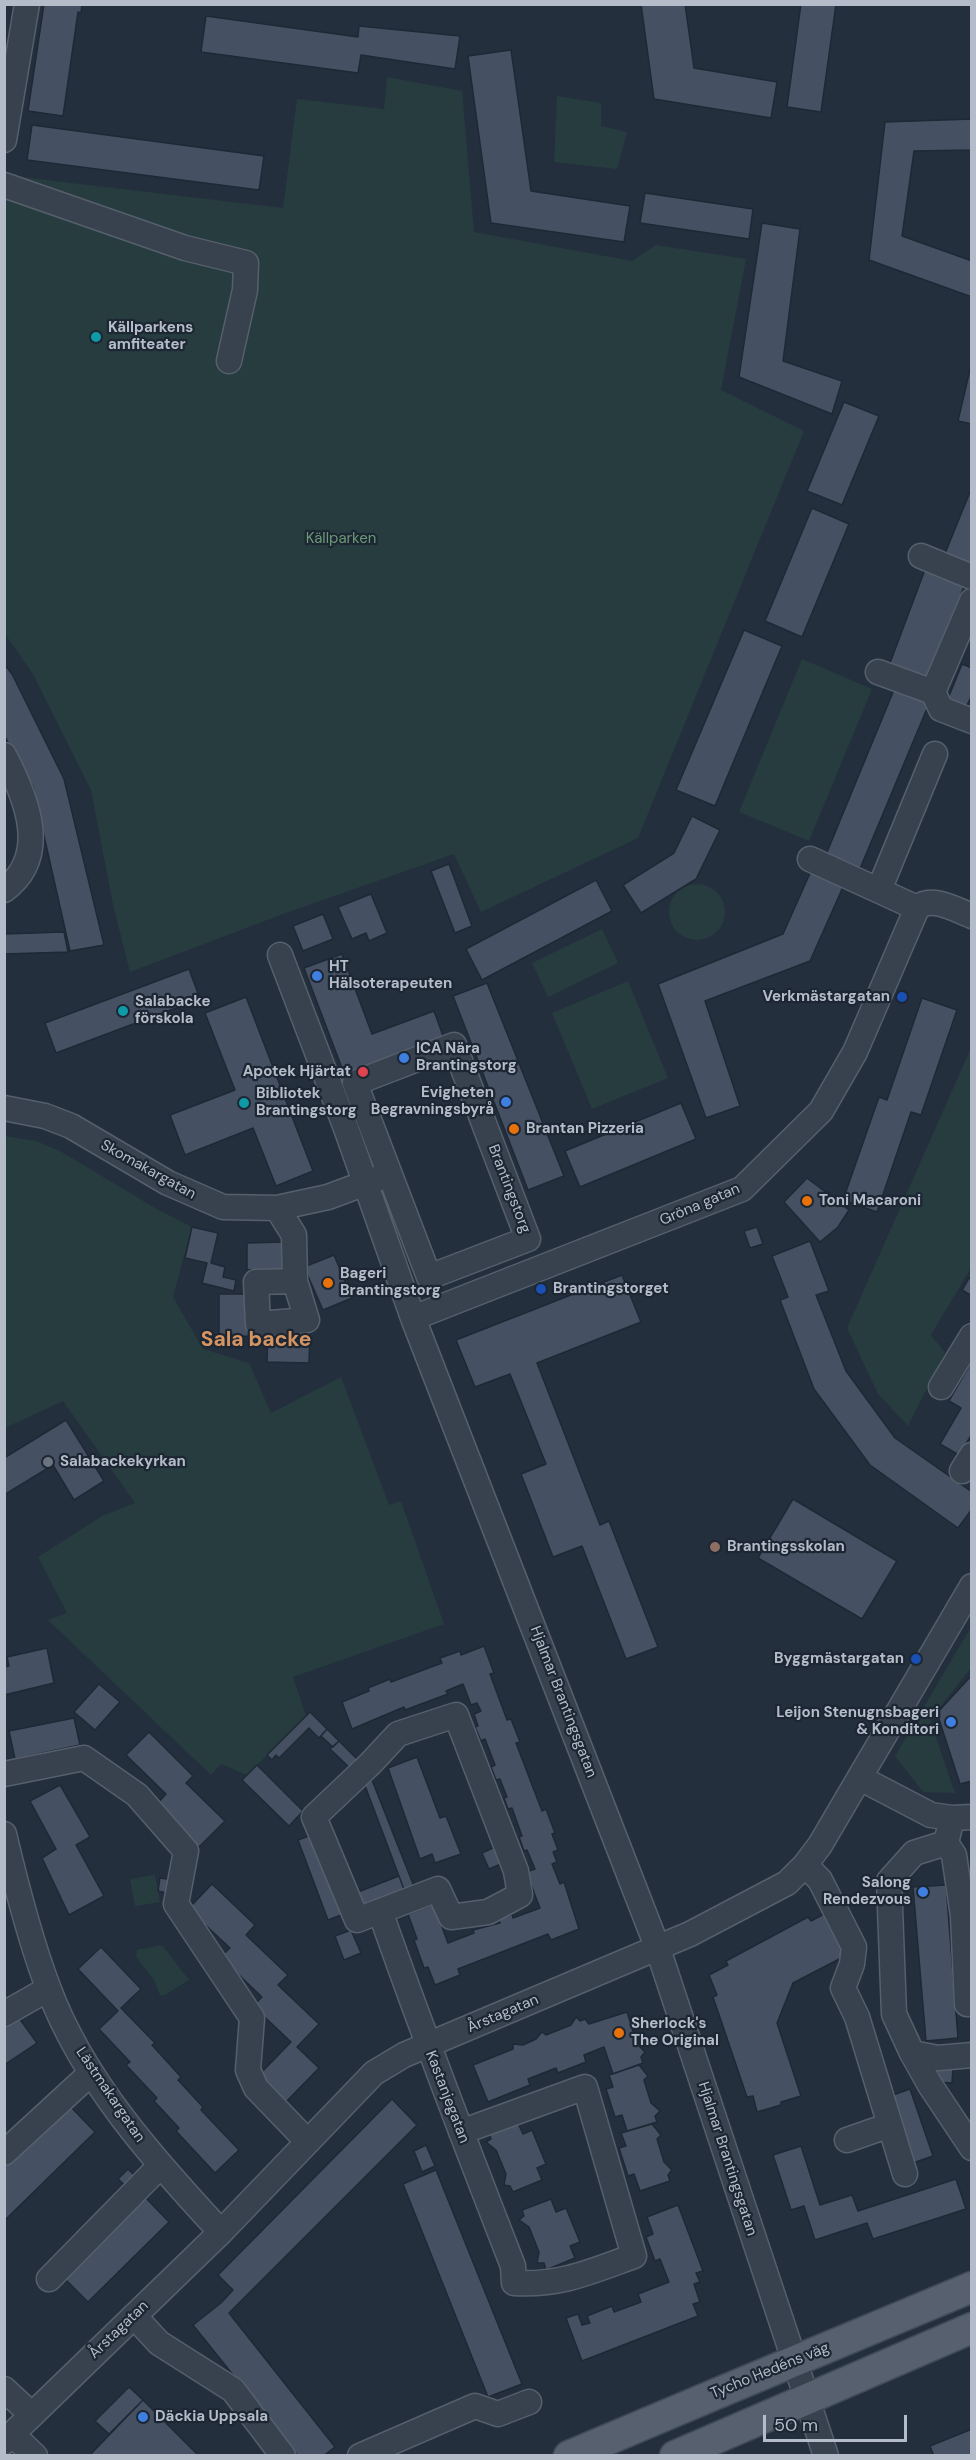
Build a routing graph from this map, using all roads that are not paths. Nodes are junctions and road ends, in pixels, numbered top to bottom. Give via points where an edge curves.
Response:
1 (27, 4) edge
2 (4, 140) edge
3 (4, 185) edge
4 (229, 362) dead end
5 (921, 556) dead end
6 (972, 577) edge
7 (972, 601) edge
8 (878, 672) dead end
9 (933, 692) junction
10 (972, 721) edge
11 (935, 754) dead end
12 (4, 755) edge
13 (810, 859) dead end
14 (4, 890) edge
15 (879, 890) junction
16 (917, 908) junction
17 (972, 916) edge
18 (280, 955) dead end
19 (4, 1108) edge
20 (390, 1175) junction
21 (365, 1183) junction
22 (278, 1208) junction
23 (295, 1281) dead end
24 (412, 1318) junction
25 (972, 1336) edge
26 (941, 1387) dead end
27 (972, 1586) edge
28 (4, 1774) edge
29 (860, 1778) junction
30 (962, 1817) edge
31 (4, 1833) edge
32 (946, 1843) junction
33 (805, 1865) junction
34 (11, 1890) edge
35 (380, 1911) junction
36 (967, 1922) edge
37 (658, 1949) junction
38 (48, 1989) junction
39 (972, 2003) edge
40 (4, 2014) edge
41 (427, 2046) junction
42 (912, 2053) junction
43 (972, 2055) edge
44 (91, 2073) junction
45 (891, 2126) junction
46 (461, 2132) junction
47 (848, 2140) dead end
48 (307, 2141) junction
49 (972, 2148) edge
50 (4, 2154) edge
51 (160, 2166) junction
52 (905, 2174) dead end
53 (221, 2232) junction
54 (49, 2279) dead end
55 (972, 2287) edge
56 (134, 2316) junction
57 (972, 2328) edge
58 (795, 2363) junction
59 (4, 2389) edge
60 (808, 2398) junction
61 (529, 2402) dead end
62 (32, 2415) junction
63 (8, 2438) edge
64 (34, 2456) edge
65 (283, 2456) edge
66 (360, 2456) edge
67 (569, 2456) edge
68 (675, 2456) edge
69 (826, 2456) edge

1 - 2 street
3 - 4 street via 184,248 246,263 245,290
5 - 6 street
7 - 9 street
8 - 9 street
9 - 10 street via 941,709
11 - 15 street
12 - 14 street via 30,818 32,836 26,865
13 - 15 street
15 - 16 street
16 - 17 street via 939,903
16 - 24 street, Gröna gatan via 855,1052 821,1111 742,1189
18 - 21 street, Hjalmar Brantingsgatan
19 - 22 street, Skomakargatan via 71,1126 206,1201 224,1207
20 - 20 street, Brantingstorg via 429,1277 528,1239 454,1045 355,1083
20 - 21 street, Skomakargatan
21 - 22 street, Skomakargatan via 328,1197
21 - 24 street, Hjalmar Brantingsgatan
22 - 23 street via 294,1235
24 - 37 street, Hjalmar Brantingsgatan
25 - 26 street
27 - 29 street, Årstagatan
28 - 48 street via 84,1758 137,1795 186,1851 176,1904 252,2018 248,2070 256,2088
29 - 30 street via 931,1815
29 - 33 street, Årstagatan
30 - 32 street
31 - 34 street, Lästmakargatan
32 - 36 street via 954,1855
32 - 42 street via 914,1853 889,1881 894,2013
33 - 37 street, Årstagatan via 787,1883
33 - 45 street via 820,1880 854,1947 843,1988 857,2017
34 - 38 street, Lästmakargatan
35 - 35 street via 438,1889 452,1917 488,1912 520,1895 516,1871 456,1715 398,1734 314,1816 357,1920
35 - 41 street, Kastanjegatan
36 - 39 street via 967,2004
37 - 41 street, Årstagatan
37 - 58 street, Hjalmar Brantingsgatan
38 - 40 street
38 - 44 street, Lästmakargatan
41 - 46 street, Kastanjegatan
41 - 48 street, Årstagatan via 374,2073
42 - 43 street via 938,2058
42 - 49 street
44 - 50 street
44 - 51 street, Lästmakargatan
45 - 47 street
45 - 52 street
46 - 46 street, Kastanjegatan via 513,2266 514,2283 567,2280 634,2256 585,2087
48 - 53 street, Årstagatan
51 - 53 street, Lästmakargatan
51 - 54 street
53 - 56 street, Årstagatan
55 - 58 main road, Tycho Hedéns väg
56 - 62 street, Årstagatan
56 - 65 street via 159,2343 233,2390
57 - 60 main road
58 - 60 street, Hjalmar Brantingsgatan
58 - 67 main road, Tycho Hedéns väg
59 - 62 street
60 - 68 main road
60 - 69 street, Hjalmar Brantingsgatan
61 - 66 street via 498,2414 475,2406
62 - 63 street, Årstagatan
63 - 64 street

